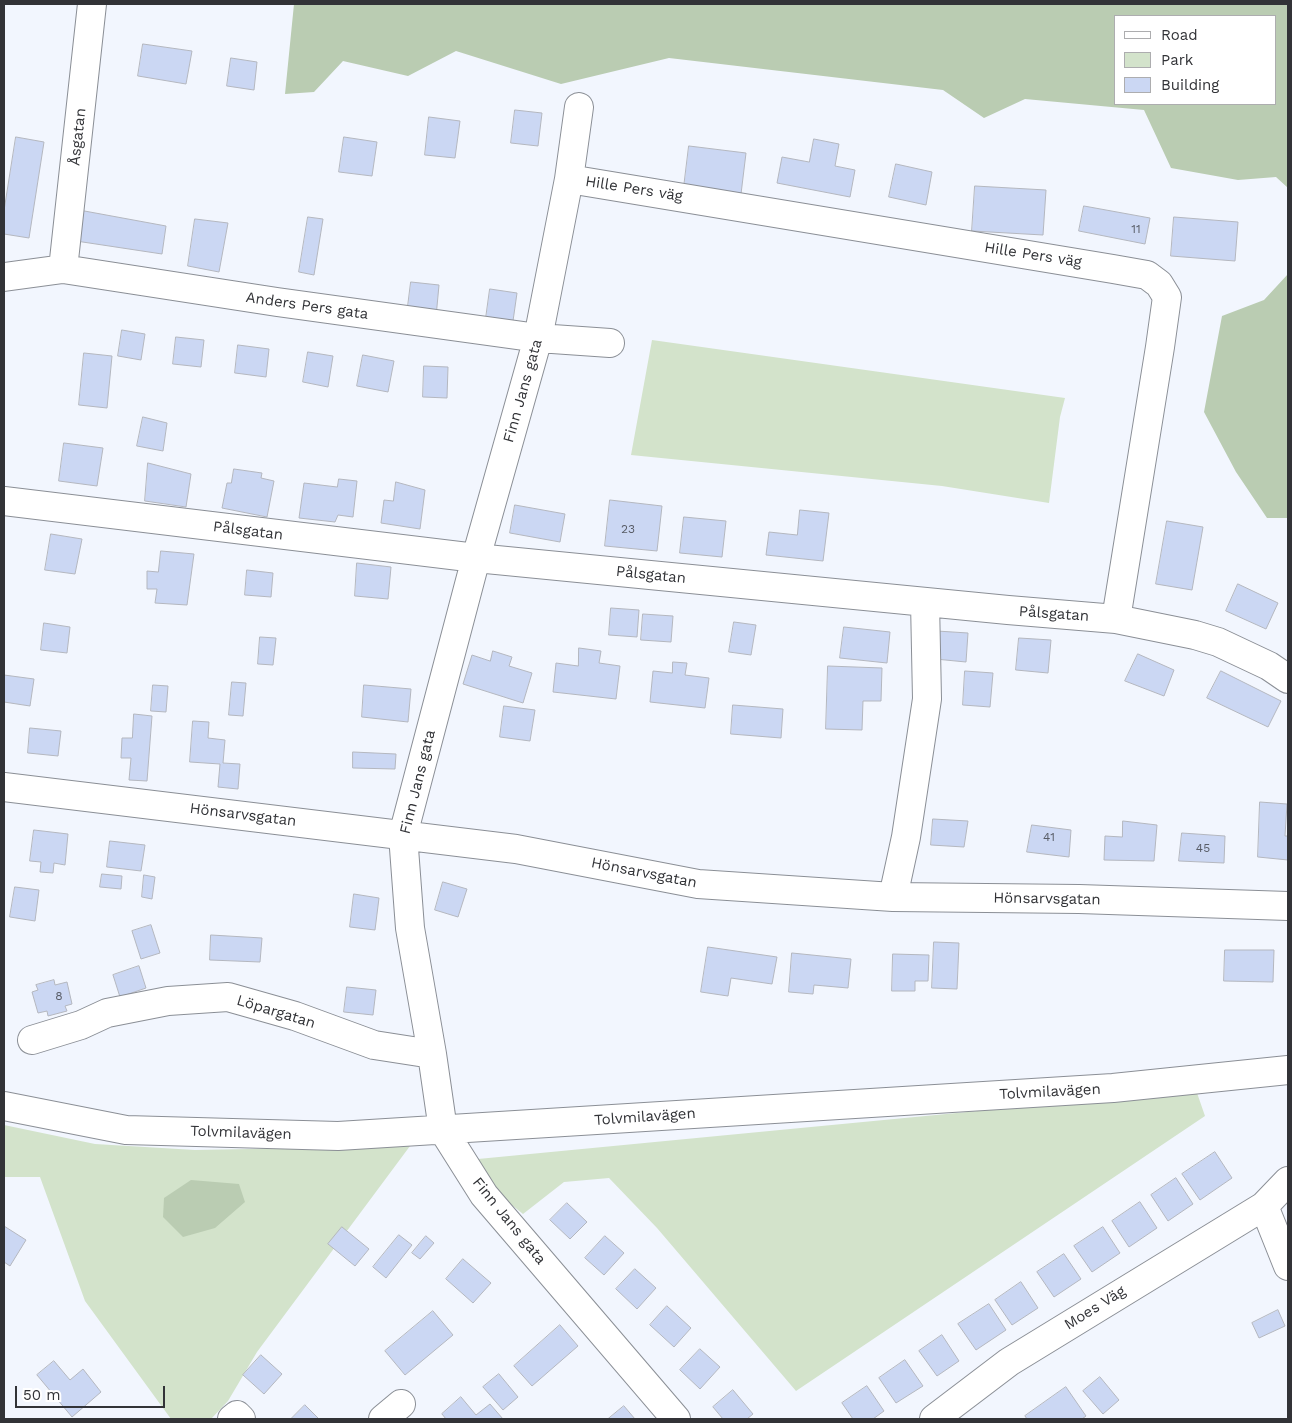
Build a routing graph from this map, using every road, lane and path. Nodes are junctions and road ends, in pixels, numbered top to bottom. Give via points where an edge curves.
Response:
1 (92, 4) edge
2 (579, 107) dead end
3 (569, 179) junction
4 (63, 270) junction
5 (4, 277) edge
6 (538, 338) junction
7 (610, 343) dead end
8 (4, 501) edge
9 (476, 558) junction
10 (925, 602) junction
11 (1116, 618) junction
12 (1288, 679) edge
13 (4, 787) edge
14 (403, 835) junction
15 (893, 897) junction
16 (1288, 906) edge
17 (32, 1040) dead end
18 (432, 1054) junction
19 (1288, 1070) edge
20 (4, 1106) edge
21 (443, 1130) junction
22 (1288, 1180) edge
23 (1264, 1206) junction
24 (1288, 1266) edge
25 (232, 1419) edge
26 (241, 1419) edge
27 (676, 1419) edge
28 (934, 1419) edge

1 - 4 street, Åsgatan
2 - 3 street, Finn Jans gata
3 - 6 street, Finn Jans gata
3 - 11 street, Hille Pers väg via 1147,275 1159,284 1167,297 1165,314
4 - 5 street, Anders Pers gata
4 - 6 street, Anders Pers gata
6 - 7 street, Anders Pers gata
6 - 9 street, Finn Jans gata
8 - 9 street, Pålsgatan
9 - 10 street, Pålsgatan
9 - 14 street, Finn Jans gata
10 - 11 street, Pålsgatan
10 - 15 street via 927,698 906,837
11 - 12 street, Pålsgatan via 1218,642 1269,666
13 - 14 street, Hönsarvsgatan
14 - 15 street, Hönsarvsgatan via 516,849 698,884
14 - 18 street, Finn Jans gata via 410,928
15 - 16 street, Hönsarvsgatan
17 - 18 street, Löpargatan via 80,1025 107,1012 168,1001 228,997 295,1016 374,1045
18 - 21 street, Finn Jans gata
19 - 21 street, Tolvmilavägen via 1113,1088
20 - 21 street, Tolvmilavägen via 126,1130 338,1136
21 - 27 street, Finn Jans gata via 484,1195
22 - 23 street, Moes Väg
23 - 24 street
23 - 28 street, Moes Väg via 1009,1362
25 - 26 street via 237,1415

